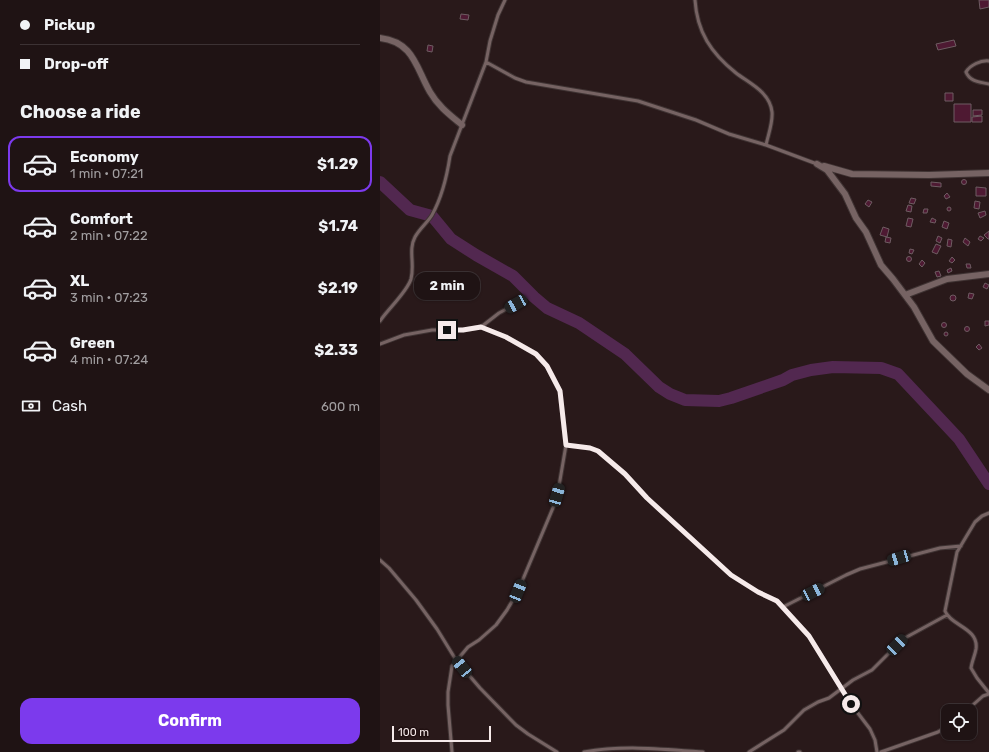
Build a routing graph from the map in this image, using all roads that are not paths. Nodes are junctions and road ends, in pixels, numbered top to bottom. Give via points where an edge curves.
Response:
1 (505, 0) edge
2 (695, 0) edge
3 (380, 38) edge
4 (989, 61) edge
5 (486, 62) junction
6 (989, 84) edge
7 (462, 125) junction
8 (766, 145) junction
9 (817, 164) junction
10 (989, 173) edge
11 (989, 274) edge
12 (905, 295) junction
13 (516, 304) dead end
14 (380, 321) edge
15 (481, 327) junction
16 (380, 344) edge
17 (989, 390) edge
18 (566, 445) junction
19 (989, 513) edge
20 (960, 546) junction
21 (380, 560) edge
22 (783, 607) junction
23 (947, 615) junction
24 (456, 660) junction
25 (841, 689) junction
26 (989, 693) edge
27 (974, 704) edge
28 (941, 730) edge
29 (662, 749) junction
30 (452, 752) edge
31 (557, 752) edge
32 (584, 752) edge
33 (656, 752) edge
34 (703, 752) edge
35 (749, 752) edge
36 (877, 752) edge
37 (881, 752) edge

1 - 5 lane via 490,41
2 - 8 lane via 696,17 709,45 736,73 766,96 769,102 772,118
3 - 7 street via 398,43 406,49 439,105
4 - 6 lane via 975,64 966,72 969,78
5 - 7 lane
5 - 8 lane via 526,82 638,101
7 - 14 lane via 450,156 440,200 412,246 413,264 410,280
8 - 9 lane
9 - 10 street via 852,174
9 - 12 street via 827,170 845,194 881,264
11 - 12 street via 947,279
12 - 17 street via 933,341 967,374
13 - 15 lane
15 - 16 lane via 432,330 404,335
15 - 18 lane via 506,337 536,354 547,366 560,391
18 - 22 lane via 598,451 731,575
18 - 24 lane via 555,503 518,591 496,625
19 - 20 lane via 975,522
20 - 22 lane via 912,554 860,570
20 - 23 lane via 945,611
21 - 24 lane via 416,600
22 - 25 lane via 809,636
23 - 25 lane via 903,639 872,670
23 - 26 lane via 967,629 976,640 971,668
24 - 30 lane via 452,666 448,692
24 - 31 lane via 516,725
25 - 35 lane via 804,710 784,730
25 - 36 lane via 870,729
26 - 27 lane
28 - 37 lane
29 - 32 lane via 617,748
29 - 33 lane
29 - 34 lane

